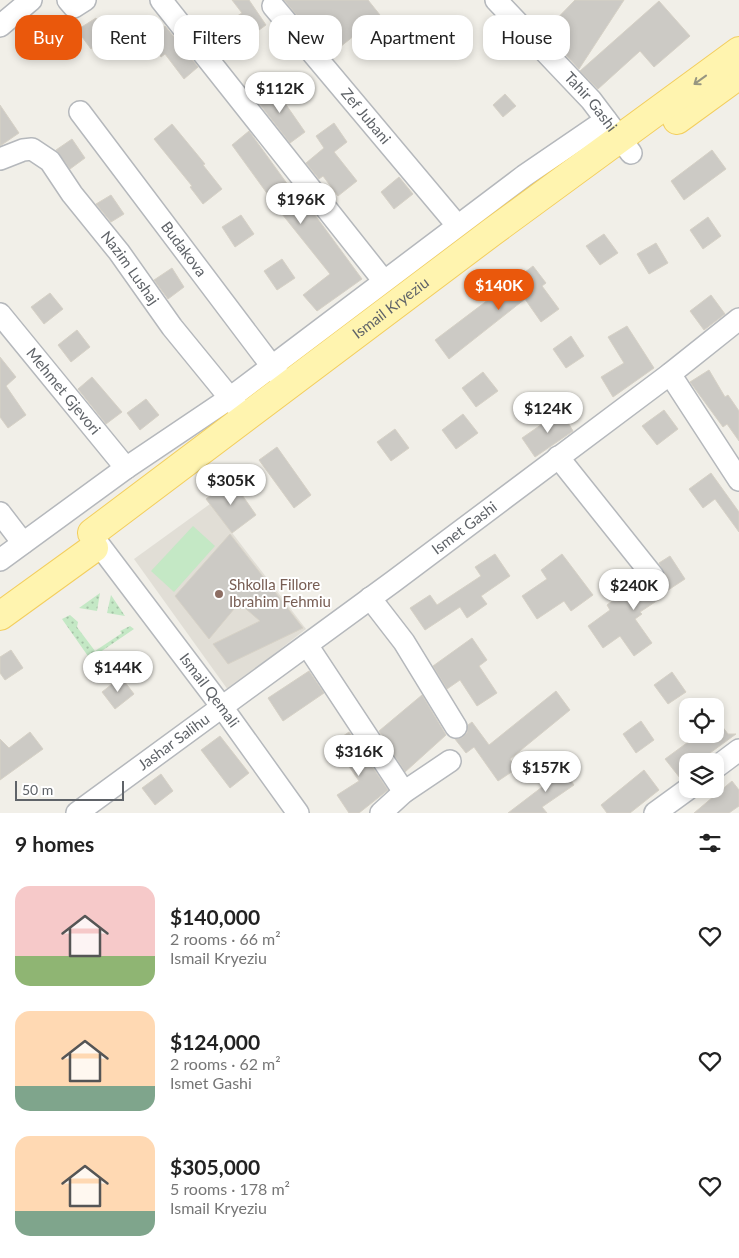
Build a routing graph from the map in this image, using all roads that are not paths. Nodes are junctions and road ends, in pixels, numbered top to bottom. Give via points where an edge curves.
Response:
1 (31, 0) edge
2 (68, 0) edge
3 (86, 0) edge
4 (161, 0) edge
5 (496, 0) edge
6 (273, 6) dead end
7 (0, 26) edge
8 (739, 51) edge
9 (739, 75) edge
10 (80, 112) dead end
11 (620, 137) junction
12 (0, 159) edge
13 (457, 226) junction
14 (383, 280) junction
15 (0, 314) edge
16 (739, 319) edge
17 (271, 366) junction
18 (670, 374) junction
19 (288, 387) junction
20 (238, 407) junction
21 (558, 456) junction
22 (126, 468) junction
23 (739, 480) edge
24 (0, 513) edge
25 (95, 541) junction
26 (23, 543) junction
27 (0, 560) edge
28 (652, 576) dead end
29 (0, 597) edge
30 (370, 598) junction
31 (0, 616) edge
32 (307, 645) junction
33 (222, 706) junction
34 (456, 727) dead end
35 (737, 754) edge
36 (450, 761) dead end
37 (724, 762) edge
38 (404, 792) junction
39 (679, 796) edge
40 (77, 813) edge
41 (298, 813) edge
42 (381, 813) edge
43 (655, 813) edge

1 - 7 street
2 - 3 street via 74,8
4 - 14 street
5 - 11 street, Tahir Gashi via 591,100
6 - 13 street, Zef Jubani
8 -> 11 main road, Ismail Kryeziu
9 - 11 main road, Ismail Kryeziu
10 - 17 street, Budakova
11 - 13 street via 524,176
11 - 19 main road, Ismail Kryeziu
11 - 25 main road, Ismail Kryeziu via 441,289 268,422
12 - 20 street, Nazim Lushaj via 32,150 50,161 172,327
13 - 14 street
14 - 17 street
15 - 22 street, Mehmet Gjevori
16 - 18 street, Ismet Gashi
17 - 19 street, Budakova
17 - 20 street
18 - 21 street, Ismet Gashi
18 - 23 street
19 - 20 main road, Ismail Kryeziu
20 - 22 street
20 - 25 main road, Ismail Kryeziu
21 - 28 street
21 - 30 street, Ismet Gashi
22 - 26 street
24 - 26 street
25 - 29 main road, Ismail Kryeziu
25 - 31 main road, Ismail Kryeziu
25 - 33 street, Ismail Qemali
26 - 27 street
30 - 32 street, Ismet Gashi
30 - 34 street via 404,642
32 - 33 street, Ismet Gashi
32 - 38 street
33 - 40 street, Jashar Salihu
33 - 41 street, Ismail Qemali
35 - 37 street
36 - 38 street
38 - 42 street
39 - 43 street

